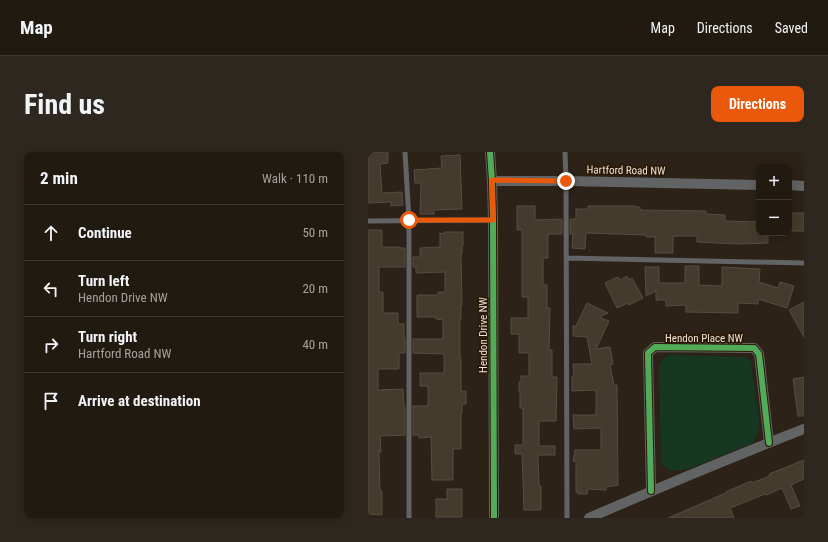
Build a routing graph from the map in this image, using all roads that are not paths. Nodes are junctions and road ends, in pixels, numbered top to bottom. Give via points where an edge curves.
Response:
1 (405, 152) edge
2 (490, 152) edge
3 (565, 152) edge
4 (492, 180) junction
5 (566, 181) junction
6 (756, 185) edge
7 (792, 185) edge
8 (804, 186) edge
9 (409, 220) junction
10 (493, 220) junction
11 (368, 221) edge
12 (566, 258) junction
13 (804, 263) edge
14 (804, 429) edge
15 (769, 442) junction
16 (651, 491) junction
17 (409, 518) edge
18 (494, 518) edge
19 (567, 518) edge
20 (589, 518) edge

1 - 9 lane
2 - 4 street, Hendon Drive NW
3 - 5 lane
4 - 5 street, Hartford Road NW
4 - 10 street, Hendon Drive NW
5 - 6 street, Hartford Road NW
5 - 12 lane
7 - 8 street
9 - 10 lane
9 - 11 lane
9 - 17 lane
10 - 18 street, Hendon Drive NW
12 - 13 lane
12 - 19 lane
14 - 15 street
15 - 16 street
15 - 16 street, Hendon Place NW via 759,354 754,348 655,347 648,354
16 - 20 street

